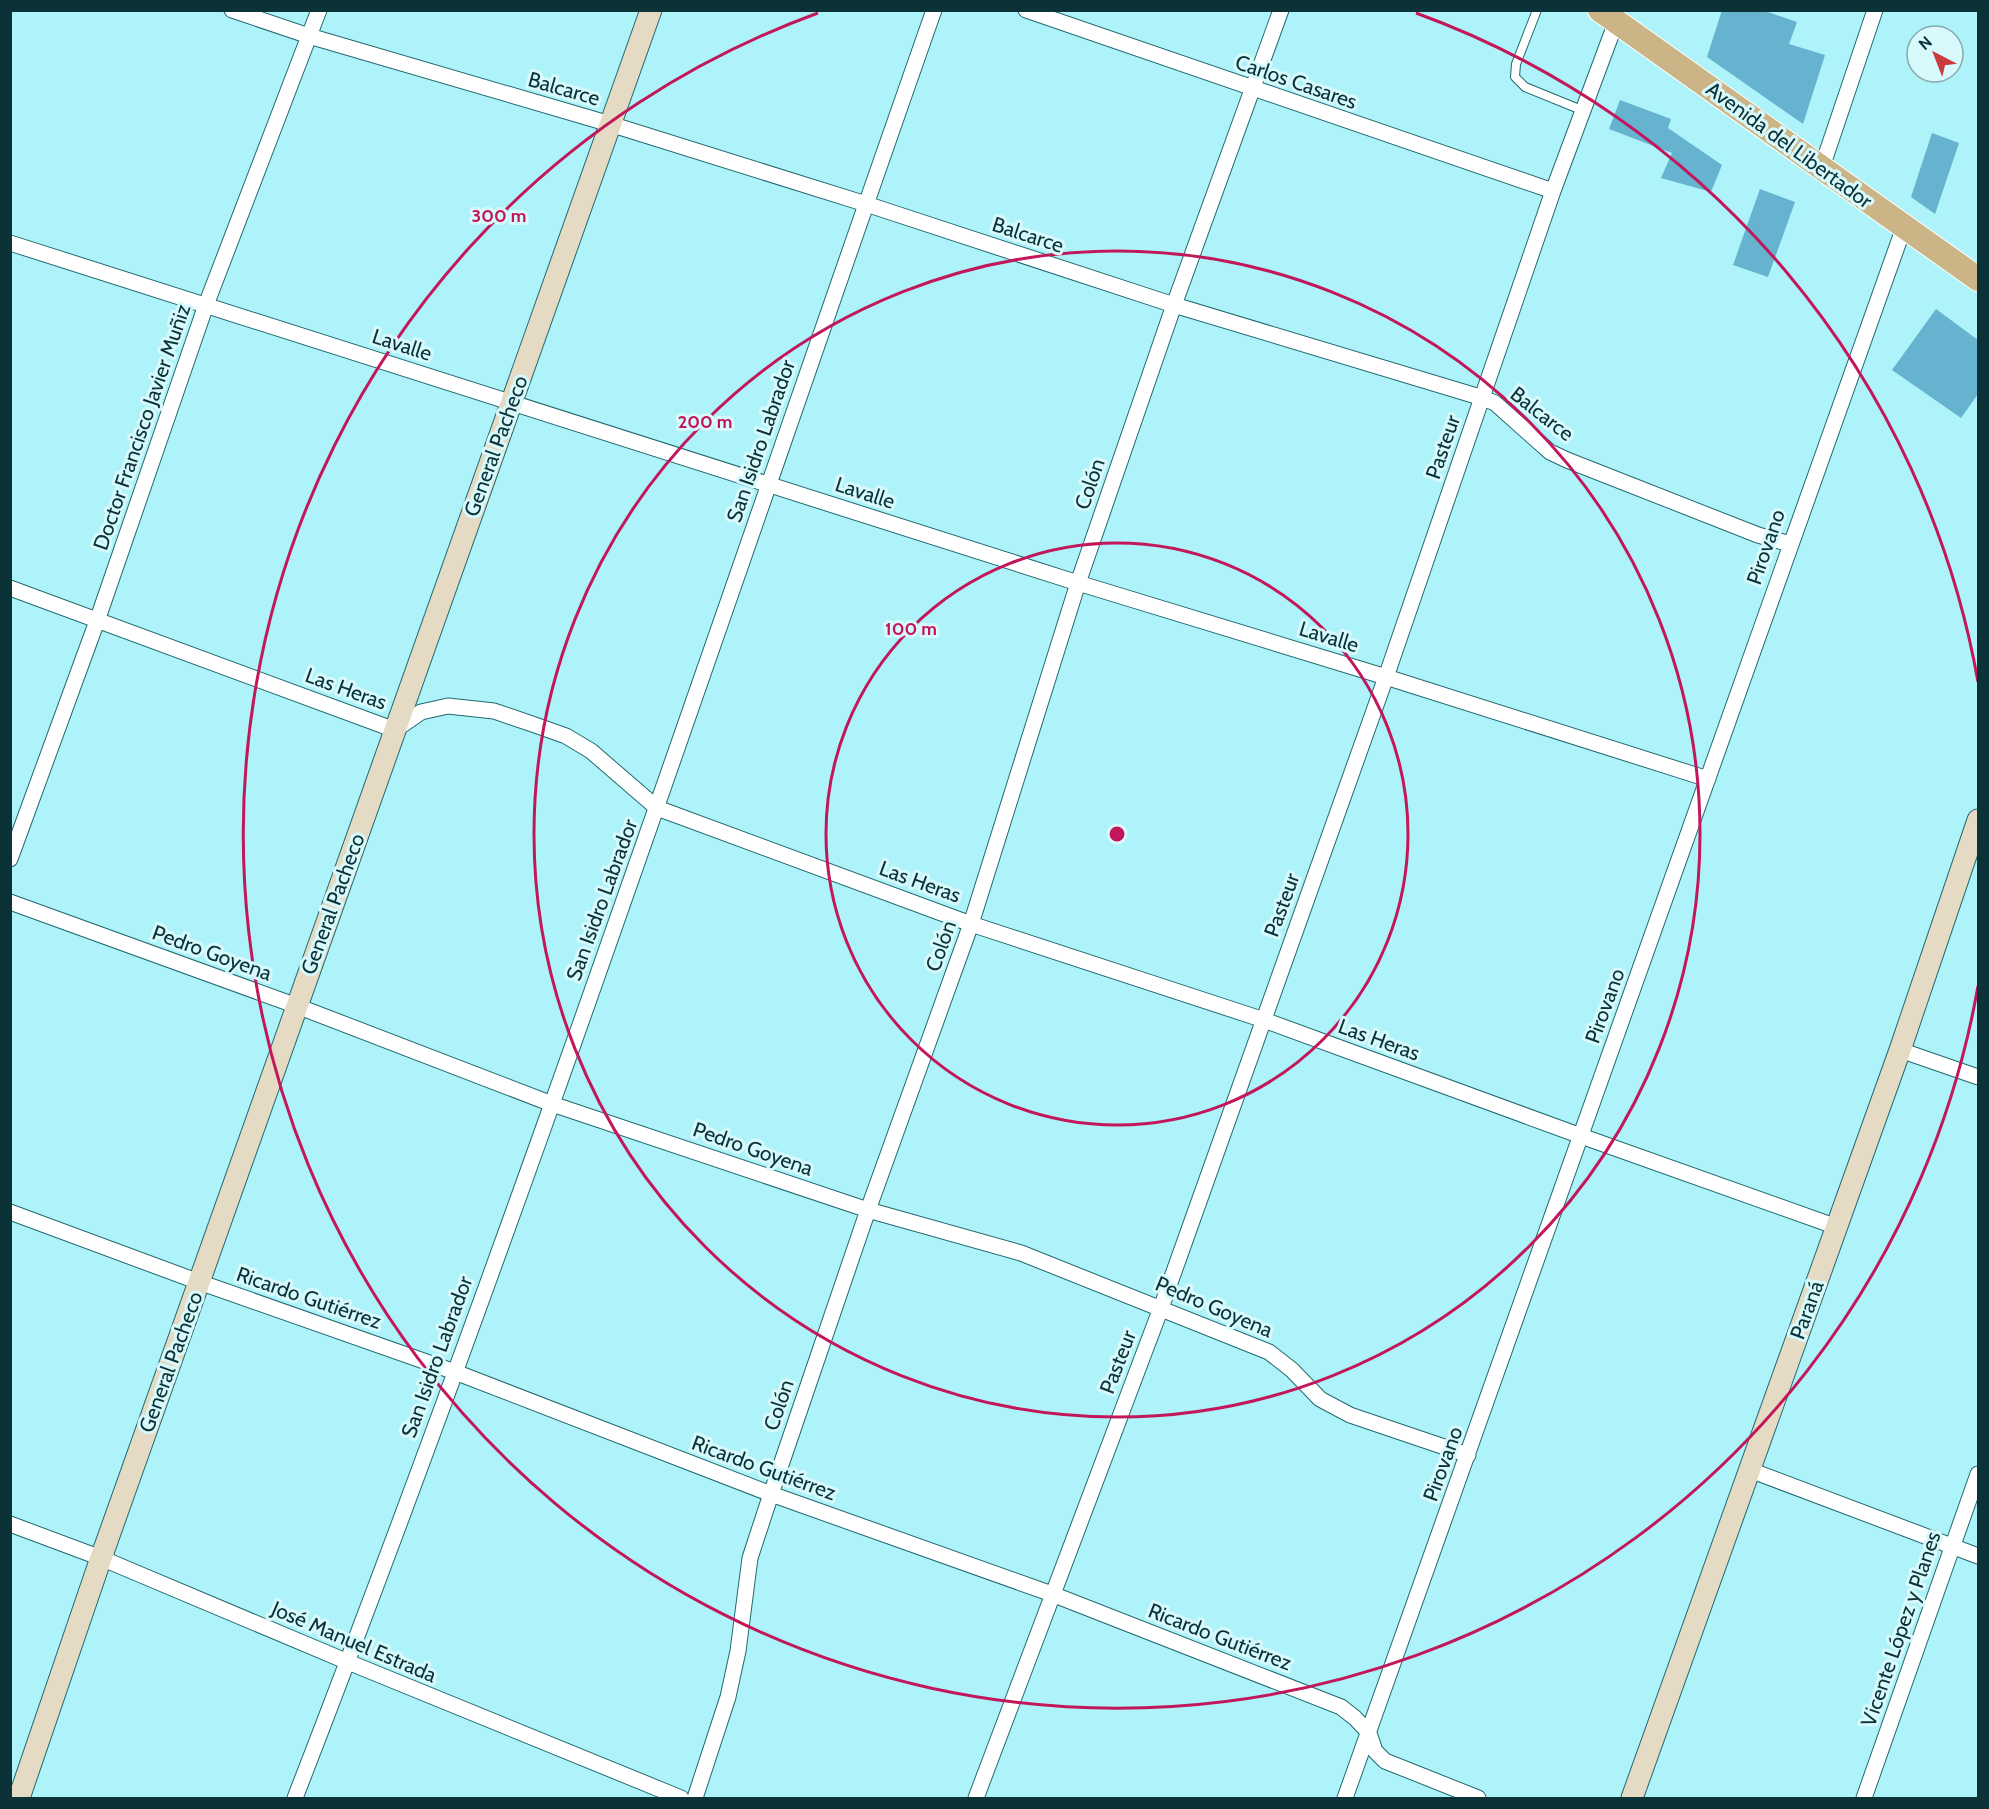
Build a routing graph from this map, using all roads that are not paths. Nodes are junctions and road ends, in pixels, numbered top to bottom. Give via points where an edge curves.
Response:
1 (232, 10) edge
2 (319, 10) edge
3 (651, 10) edge
4 (934, 10) edge
5 (1026, 10) edge
6 (1281, 10) edge
7 (1537, 10) edge
8 (1875, 10) edge
9 (1608, 16) edge
10 (309, 36) junction
11 (1253, 89) junction
12 (1584, 111) junction
13 (610, 124) junction
14 (1822, 168) junction
15 (1553, 191) junction
16 (866, 204) junction
17 (1904, 227) junction
18 (10, 243) edge
19 (1978, 279) edge
20 (206, 305) junction
21 (1174, 305) junction
22 (1482, 398) junction
23 (512, 402) junction
24 (769, 484) junction
25 (1790, 544) junction
26 (1078, 583) junction
27 (10, 588) edge
28 (97, 621) junction
29 (1386, 677) junction
30 (395, 729) junction
31 (1708, 779) junction
32 (657, 808) junction
33 (1978, 820) edge
34 (10, 859) edge
35 (10, 902) edge
36 (971, 924) junction
37 (297, 1006) junction
38 (1264, 1020) junction
39 (1900, 1050) junction
40 (1978, 1077) edge
41 (552, 1104) junction
42 (1581, 1136) junction
43 (868, 1210) junction
44 (10, 1212) edge
45 (1837, 1227) junction
46 (200, 1282) junction
47 (1161, 1308) junction
48 (455, 1372) junction
49 (1468, 1455) junction
50 (1750, 1470) junction
51 (1978, 1474) edge
52 (771, 1494) junction
53 (10, 1524) edge
54 (1952, 1547) junction
55 (1978, 1556) edge
56 (101, 1558) junction
57 (1052, 1594) junction
58 (348, 1662) junction
59 (1369, 1733) junction
60 (19, 1798) edge
61 (295, 1798) edge
62 (681, 1798) edge
63 (694, 1798) edge
64 (976, 1798) edge
65 (1345, 1798) edge
66 (1478, 1798) edge
67 (1632, 1798) edge
68 (1864, 1798) edge

1 - 10 street, Balcarce
2 - 10 street, Doctor Francisco Javier Muñiz
3 - 13 street, General Pacheco
4 - 16 street, San Isidro Labrador
5 - 11 street, Carlos Casares
6 - 11 street, Colón
7 - 12 lane via 1516,64 1515,77 1525,87
8 - 14 street
9 - 12 street, Pasteur
9 - 14 main road, Avenida del Libertador
10 - 13 street, Balcarce
10 - 20 street, Doctor Francisco Javier Muñiz
11 - 15 street, Carlos Casares
11 - 21 street, Colón
12 - 15 street, Pasteur
13 - 16 street, Balcarce
13 - 23 street, General Pacheco
14 - 17 main road, Avenida del Libertador
15 - 22 street, Pasteur
16 - 21 street, Balcarce
16 - 24 street, San Isidro Labrador
17 - 19 main road, Avenida del Libertador
17 - 25 street, Pirovano
18 - 20 street, Lavalle
20 - 23 street, Lavalle
20 - 28 street, Doctor Francisco Javier Muñiz
21 - 22 street, Balcarce
21 - 26 street, Colón
22 - 25 street, Balcarce via 1496,403 1550,452 1758,535
22 - 29 street, Pasteur
23 - 24 street, Lavalle
23 - 30 street, General Pacheco
24 - 26 street, Lavalle
24 - 32 street, San Isidro Labrador
25 - 31 street, Pirovano
26 - 29 street, Lavalle
26 - 36 street, Colón
27 - 28 street, Las Heras
28 - 30 street, Las Heras
28 - 34 street, Doctor Francisco Javier Muñiz
29 - 31 street, Lavalle
29 - 38 street, Pasteur
30 - 32 street, Las Heras via 431,709 448,706 494,711 566,736 591,751
30 - 37 street, General Pacheco
31 - 42 street, Pirovano
32 - 36 street, Las Heras
32 - 41 street, San Isidro Labrador
33 - 39 street, Paraná
35 - 37 street, Pedro Goyena
36 - 38 street, Las Heras
36 - 43 street, Colón
37 - 41 street, Pedro Goyena
37 - 46 street, General Pacheco
38 - 42 street, Las Heras
38 - 47 street, Pasteur
39 - 40 street
39 - 45 street, Paraná
41 - 43 street, Pedro Goyena
41 - 48 street, San Isidro Labrador
42 - 45 street, Las Heras
42 - 49 street, Pirovano
43 - 47 street, Pedro Goyena via 1021,1253
43 - 52 street, Colón
44 - 46 street, Ricardo Gutiérrez
45 - 50 street, Paraná
46 - 48 street, Ricardo Gutiérrez
46 - 56 street, General Pacheco
47 - 49 street, Pedro Goyena via 1269,1352 1320,1399 1350,1415
47 - 57 street, Pasteur
48 - 52 street, Ricardo Gutiérrez
48 - 58 street, San Isidro Labrador
49 - 59 street, Pirovano
50 - 54 street
50 - 67 street, Paraná
51 - 54 street, Vicente López y Planes
52 - 57 street, Ricardo Gutiérrez
52 - 63 street, Colón via 750,1558 728,1697
53 - 56 street, José Manuel Estrada
54 - 55 street
54 - 68 street, Vicente López y Planes
56 - 58 street, José Manuel Estrada
56 - 60 street, General Pacheco
57 - 59 street, Ricardo Gutiérrez via 1341,1707
57 - 64 street, Pasteur
58 - 61 street, San Isidro Labrador
58 - 62 street, José Manuel Estrada
59 - 65 street, Pirovano
59 - 66 street, Ricardo Gutiérrez via 1375,1751 1385,1761

